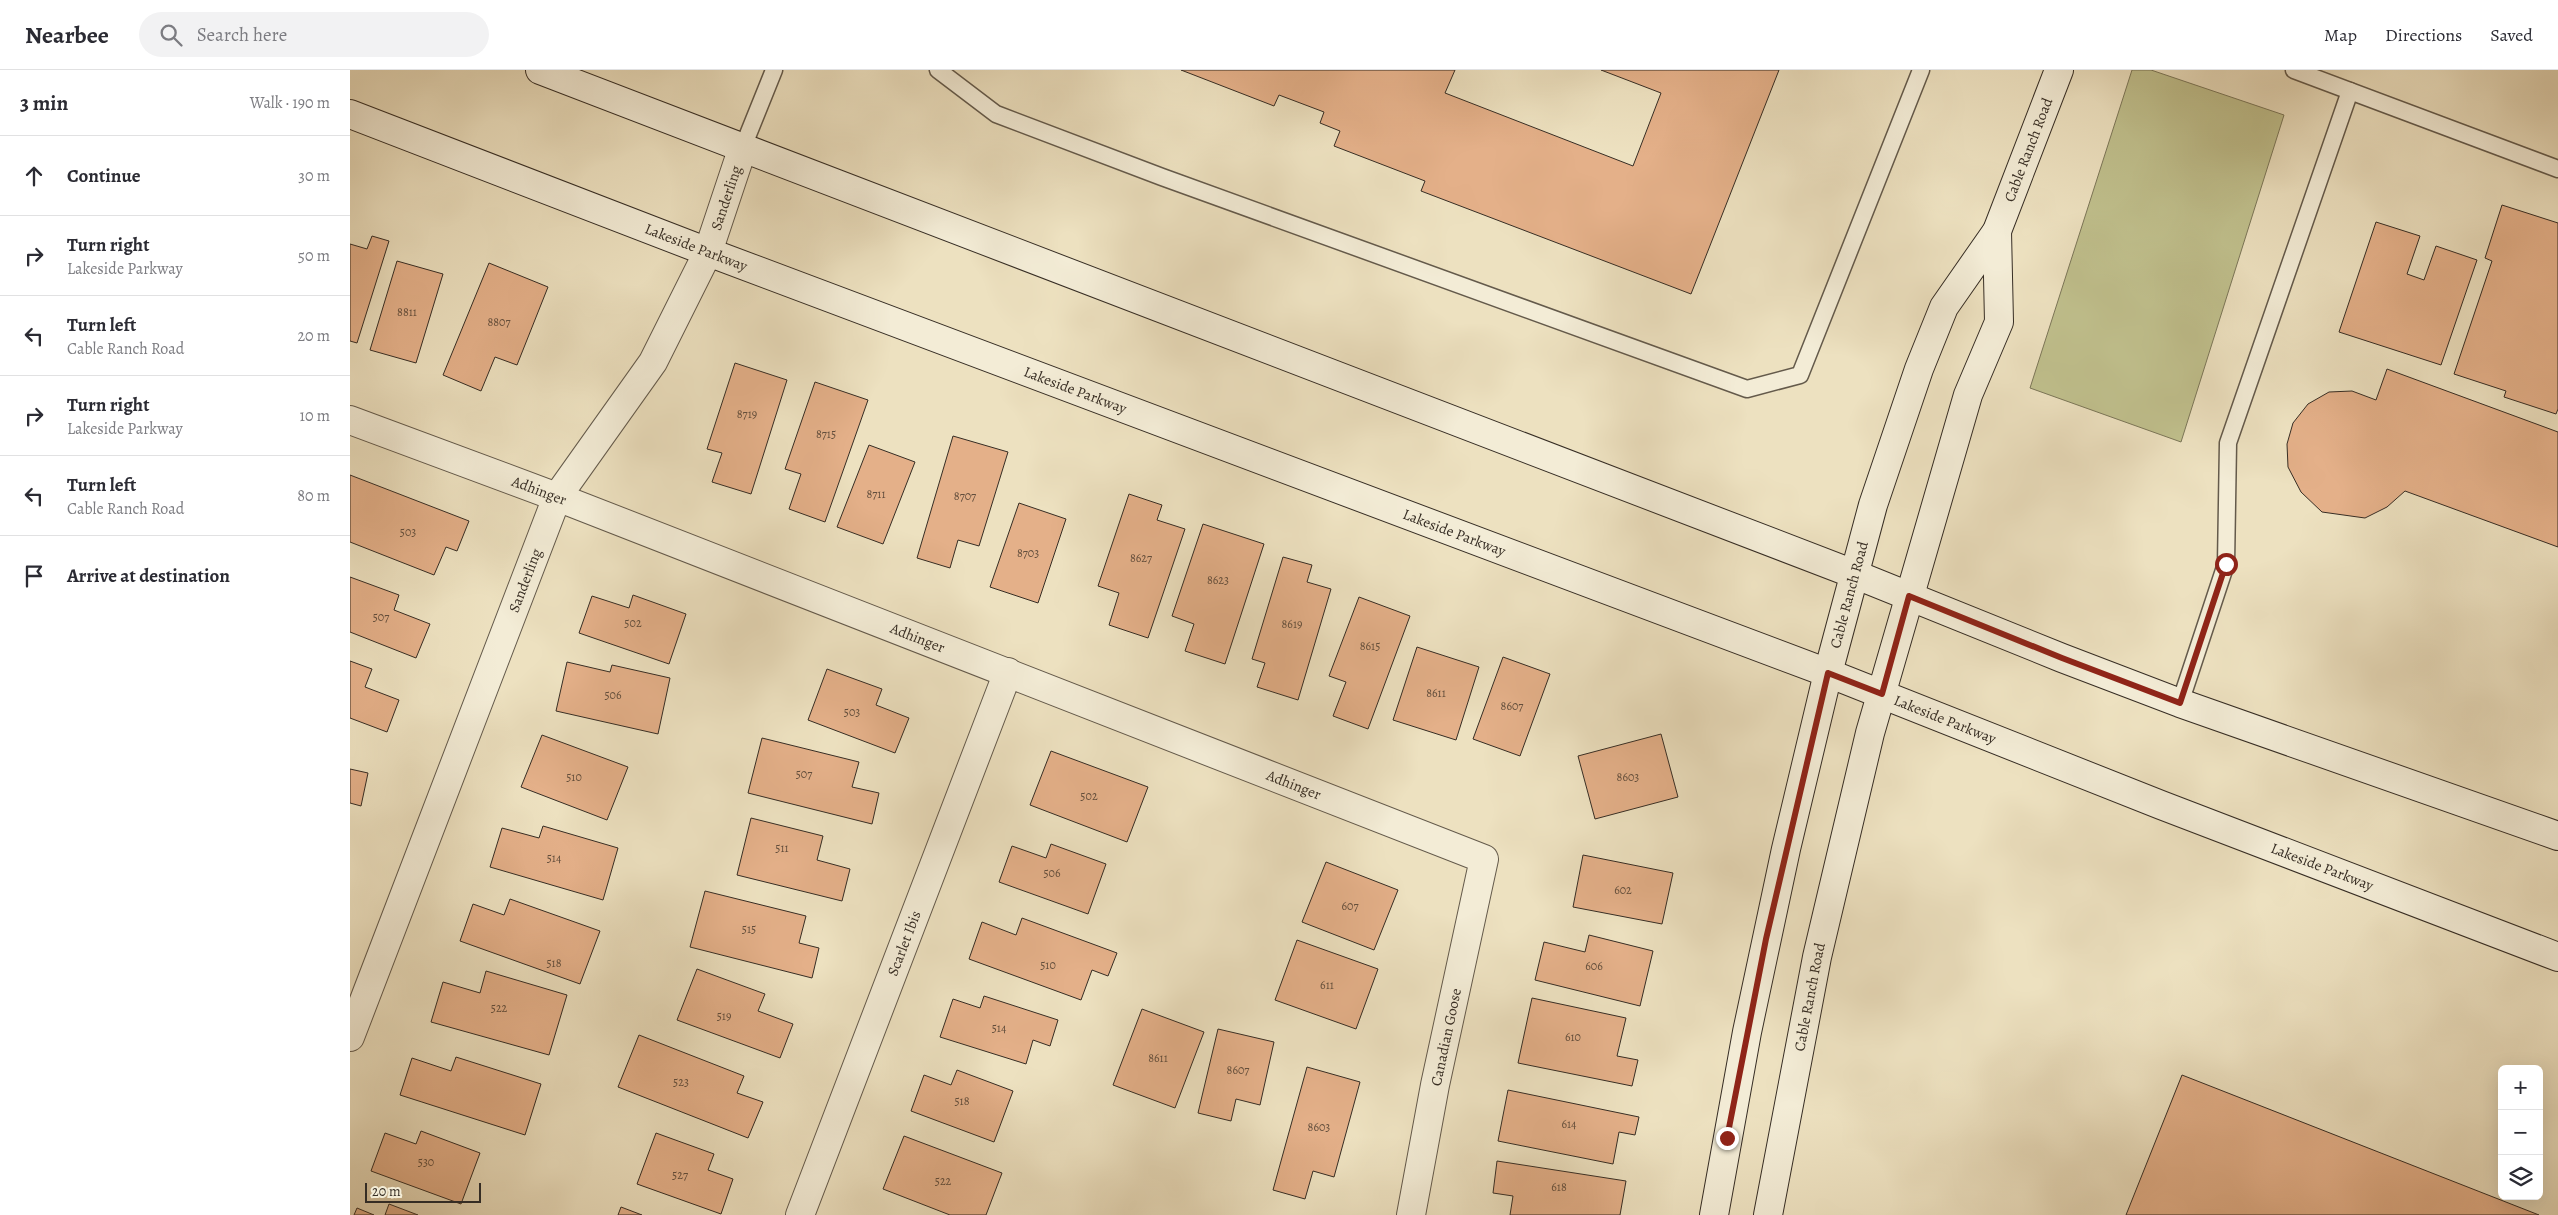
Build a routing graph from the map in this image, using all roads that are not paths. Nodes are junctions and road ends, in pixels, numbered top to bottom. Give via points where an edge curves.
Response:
1 (540, 70) edge
2 (774, 70) edge
3 (938, 70) edge
4 (1921, 70) edge
5 (2060, 70) edge
6 (2294, 70) edge
7 (2350, 90) junction
8 (350, 114) edge
9 (743, 147) junction
10 (2558, 169) edge
11 (1997, 231) junction
12 (708, 252) junction
13 (350, 420) edge
14 (557, 497) junction
15 (1854, 574) junction
16 (1909, 596) junction
17 (1008, 672) junction
18 (1828, 673) junction
19 (1882, 694) junction
20 (2180, 703) junction
21 (2558, 836) edge
22 (1484, 859) joint
23 (2558, 957) edge
24 (350, 1037) edge
25 (800, 1215) edge
26 (1410, 1215) edge
27 (1714, 1215) edge
28 (1768, 1215) edge

1 - 9 street
2 - 9 lane
3 - 4 lane via 996,114 1747,389 1800,375
5 - 11 street, Cable Ranch Road
6 - 7 lane
7 - 10 lane
7 - 20 lane via 2228,444 2226,564
8 - 12 street, Lakeside Parkway
9 - 12 street, Sanderling
9 - 15 street
11 - 15 street, Cable Ranch Road via 1944,307 1896,434
11 - 16 street, Cable Ranch Road via 1999,322 1968,395
12 - 14 street, Sanderling via 654,362
12 - 18 street, Lakeside Parkway
13 - 14 street, Adhinger
14 - 17 street, Adhinger
14 - 24 street, Sanderling
15 - 16 street
15 - 18 street, Cable Ranch Road
16 - 19 street, Cable Ranch Road
16 - 20 street
17 - 22 street, Adhinger
17 - 25 street, Scarlet Ibis
18 - 19 street, Lakeside Parkway
18 - 27 street, Cable Ranch Road via 1748,1023
19 - 23 street, Lakeside Parkway
19 - 28 street, Cable Ranch Road via 1817,957
20 - 21 street
22 - 26 street, Canadian Goose

